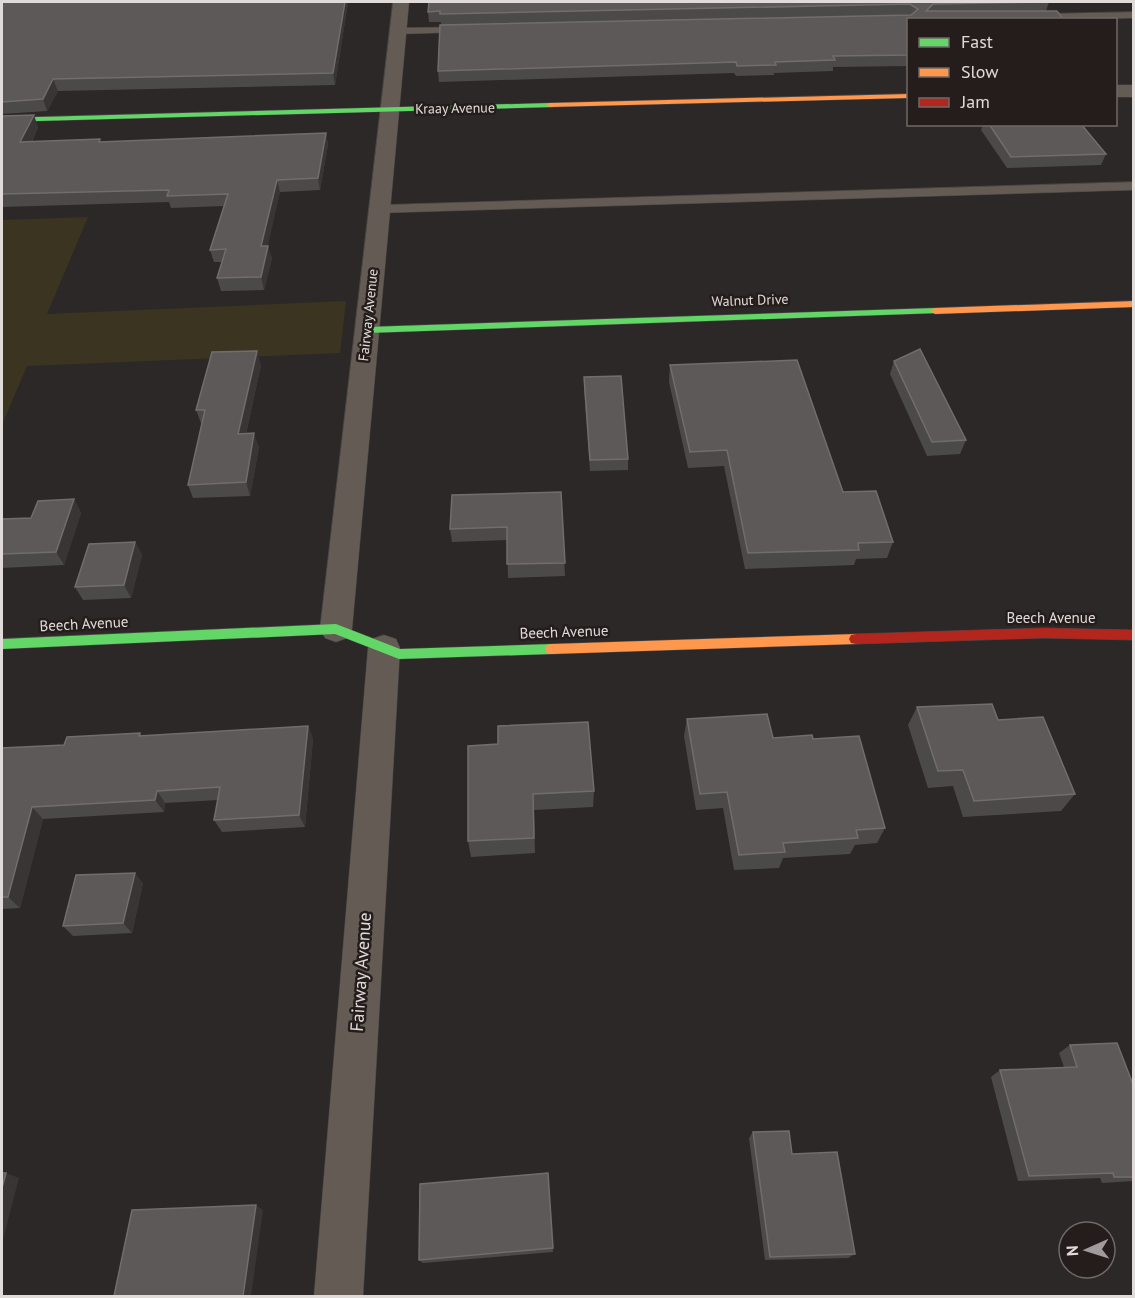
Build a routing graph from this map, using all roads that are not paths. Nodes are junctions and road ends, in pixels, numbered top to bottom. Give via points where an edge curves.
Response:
1 (401, 2) edge
2 (1134, 15) edge
3 (1026, 17) edge
4 (481, 30) edge
5 (398, 31) junction
6 (1117, 91) edge
7 (1134, 91) edge
8 (907, 96) edge
9 (390, 110) junction
10 (2, 120) edge
11 (1134, 186) edge
12 (380, 209) junction
13 (1134, 304) edge
14 (367, 330) junction
15 (336, 629) junction
16 (1134, 635) edge
17 (2, 644) edge
18 (384, 648) junction
19 (338, 1296) edge

1 - 5 street, Fairway Avenue
2 - 3 lane
4 - 5 lane
5 - 9 street, Fairway Avenue
6 - 7 street
8 - 9 street, Kraay Avenue
9 - 10 street, Kraay Avenue
9 - 12 street, Fairway Avenue
11 - 12 lane
12 - 14 street, Fairway Avenue
13 - 14 street, Walnut Drive
14 - 15 street, Fairway Avenue
15 - 17 street, Beech Avenue
15 - 18 street, Beech Avenue
16 - 18 street, Beech Avenue via 1044,633 399,654
18 - 19 street, Fairway Avenue

